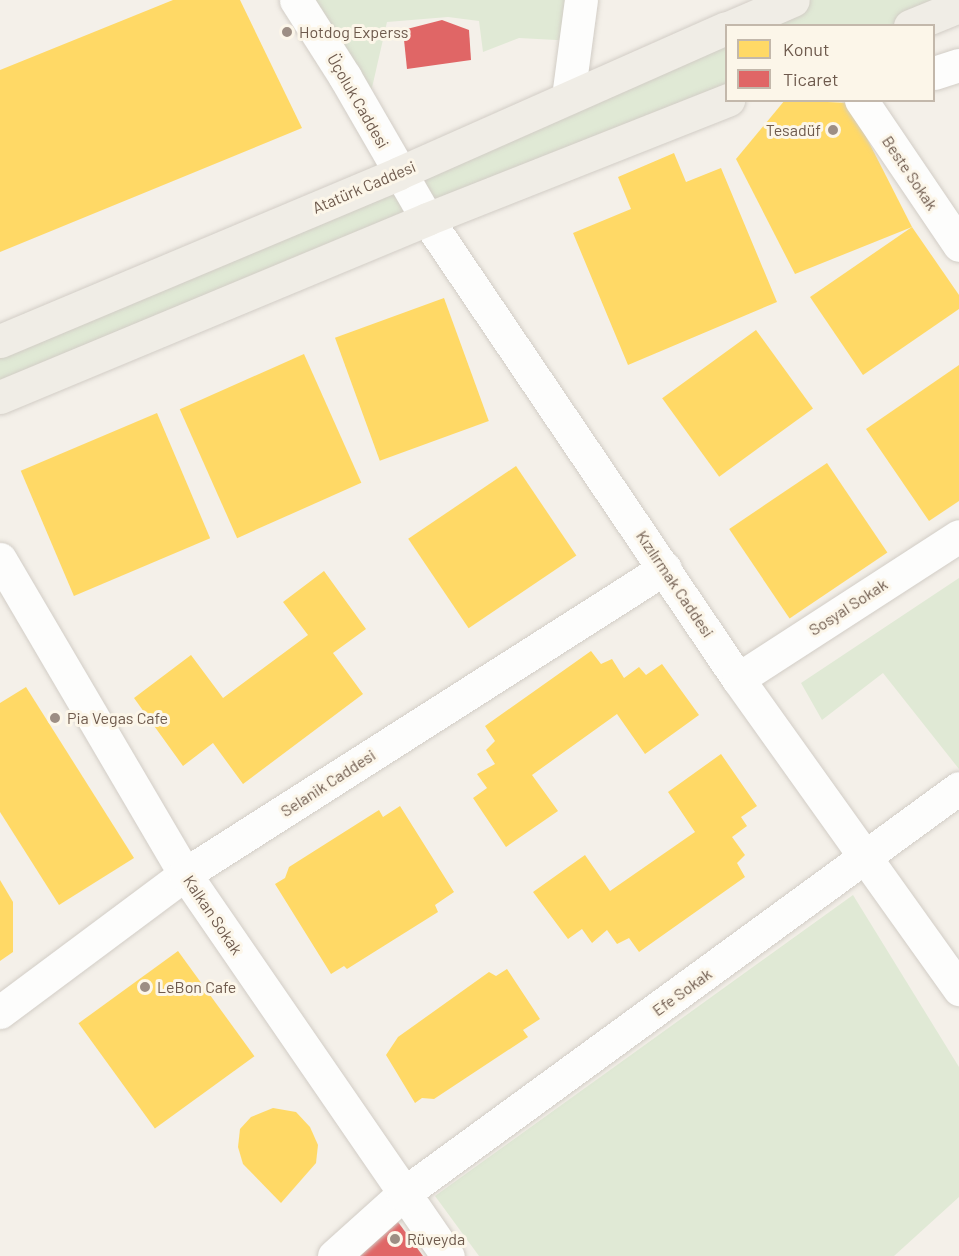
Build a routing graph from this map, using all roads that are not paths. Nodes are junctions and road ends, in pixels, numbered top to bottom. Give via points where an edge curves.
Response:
1 (296, 0) edge
2 (581, 0) edge
3 (793, 0) edge
4 (959, 6) edge
5 (738, 24) edge
6 (915, 24) edge
7 (725, 28) edge
8 (959, 65) edge
9 (935, 72) edge
10 (568, 97) junction
11 (725, 101) edge
12 (862, 102) edge
13 (399, 173) junction
14 (427, 219) junction
15 (959, 245) edge
16 (0, 340) edge
17 (0, 397) edge
18 (959, 536) edge
19 (0, 559) edge
20 (665, 568) junction
21 (738, 679) junction
22 (959, 788) edge
23 (868, 856) junction
24 (185, 874) junction
25 (959, 989) edge
26 (3, 1004) edge
27 (403, 1194) junction
28 (334, 1256) edge
29 (448, 1256) edge

1 - 13 street, Üçoluk Caddesi
2 - 10 street
3 - 5 main road
4 - 6 main road
7 - 10 main road, Atatürk Caddesi
8 - 9 street
10 - 13 main road, Atatürk Caddesi
11 - 14 main road
12 - 15 street, Beste Sokak
13 - 14 street, Kızılırmak Caddesi
13 - 16 main road, Atatürk Caddesi
14 - 17 main road
14 - 20 street, Kızılırmak Caddesi
18 - 21 street, Sosyal Sokak
19 - 24 street, Kalkan Sokak
20 - 21 street, Kızılırmak Caddesi
20 - 24 street, Selanik Caddesi
21 - 23 street, Kızılırmak Caddesi
22 - 23 street, Efe Sokak
23 - 25 street, Kızılırmak Caddesi
23 - 27 street, Efe Sokak
24 - 26 street, Selanik Caddesi
24 - 27 street, Kalkan Sokak
27 - 28 street, Efe Sokak
27 - 29 street, Kalkan Sokak

